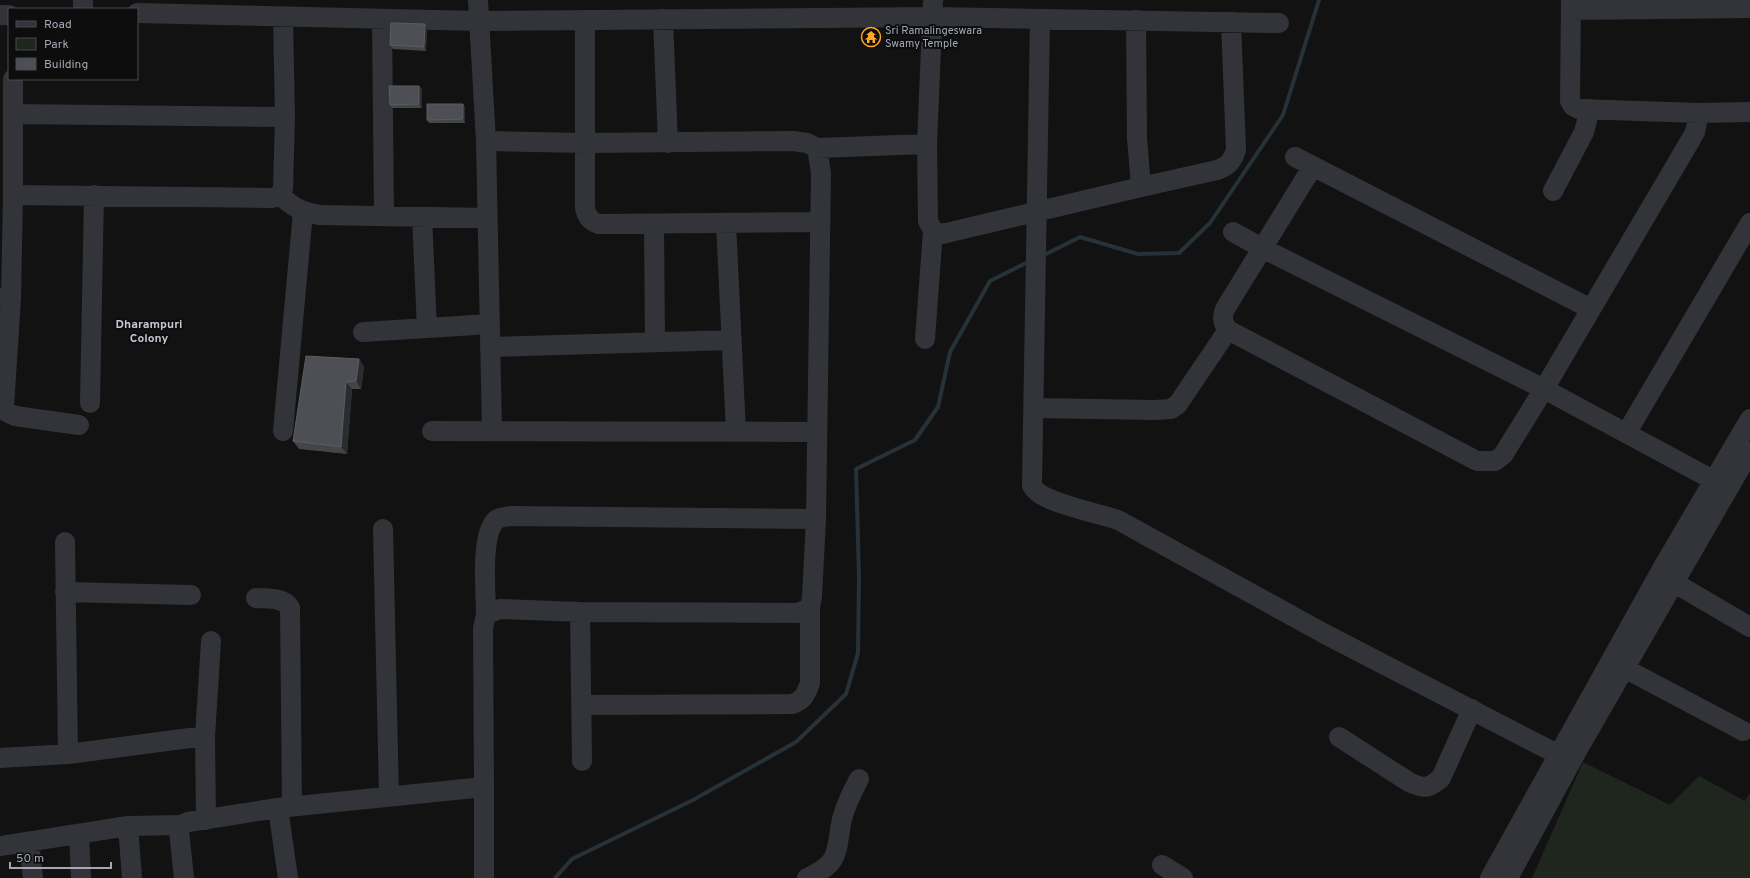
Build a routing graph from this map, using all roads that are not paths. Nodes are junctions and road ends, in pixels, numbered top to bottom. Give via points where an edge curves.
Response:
1 (478, 0) edge
2 (1570, 5) edge
3 (934, 8) edge
4 (1750, 8) edge
5 (138, 13) edge
6 (282, 17) junction
7 (382, 19) junction
8 (663, 19) junction
9 (1040, 19) junction
10 (584, 20) junction
11 (1136, 20) junction
12 (478, 21) junction
13 (1231, 22) junction
14 (1279, 23) dead end
15 (13, 80) edge
16 (1590, 109) junction
17 (1750, 112) edge
18 (1699, 113) junction
19 (13, 114) junction
20 (285, 117) junction
21 (486, 141) junction
22 (585, 143) junction
23 (668, 143) junction
24 (927, 144) junction
25 (817, 148) junction
26 (1295, 157) dead end
27 (1313, 166) junction
28 (1141, 187) junction
29 (1553, 191) dead end
30 (13, 195) junction
31 (94, 195) junction
32 (280, 195) junction
33 (304, 212) junction
34 (1037, 212) junction
35 (384, 216) junction
36 (422, 217) junction
37 (487, 218) junction
38 (819, 222) junction
39 (726, 223) junction
40 (1750, 223) edge
41 (654, 224) junction
42 (933, 231) junction
43 (1233, 232) dead end
44 (1262, 248) junction
45 (6, 298) edge
46 (1591, 309) junction
47 (490, 324) junction
48 (427, 328) junction
49 (1228, 330) junction
50 (363, 332) dead end
51 (924, 339) dead end
52 (732, 340) junction
53 (655, 342) junction
54 (490, 347) junction
55 (1544, 389) junction
56 (90, 403) dead end
57 (1034, 408) junction
58 (1750, 418) edge
59 (79, 425) dead end
60 (283, 431) dead end
61 (432, 431) dead end
62 (492, 431) junction
63 (736, 432) junction
64 (817, 432) junction
65 (1627, 432) junction
66 (1750, 451) edge
67 (1721, 484) junction
68 (816, 519) junction
69 (383, 529) dead end
70 (65, 542) dead end
71 (1673, 582) junction
72 (66, 592) junction
73 (191, 594) dead end
74 (256, 598) dead end
75 (810, 608) junction
76 (580, 612) junction
77 (486, 614) junction
78 (1750, 627) edge
79 (211, 641) dead end
80 (1624, 668) junction
81 (581, 705) junction
82 (1472, 709) junction
83 (1744, 731) dead end
84 (205, 736) junction
85 (1338, 737) dead end
86 (68, 754) junction
87 (1559, 755) junction
88 (0, 758) edge
89 (582, 761) dead end
90 (859, 779) dead end
91 (484, 787) junction
92 (389, 797) junction
93 (285, 808) junction
94 (206, 820) junction
95 (181, 825) junction
96 (128, 826) junction
97 (79, 834) junction
98 (30, 842) junction
99 (0, 846) edge
100 (1162, 865) dead end
101 (33, 878) edge
102 (81, 878) edge
103 (132, 878) edge
104 (184, 878) edge
105 (288, 878) edge
106 (484, 878) edge
107 (807, 878) edge
108 (1183, 878) edge
109 (1490, 878) edge
110 (1508, 878) edge

1 - 12 street
2 - 4 street
2 - 16 street via 1570,101 1573,106
3 - 8 street
3 - 9 street
3 - 24 street
5 - 6 street
6 - 7 street
6 - 20 street
7 - 12 street
7 - 35 street
8 - 10 street
8 - 23 street
9 - 11 street
9 - 34 street
10 - 12 street
10 - 22 street
11 - 13 street
11 - 28 street via 1137,138
12 - 21 street
13 - 14 street
13 - 28 street via 1236,150 1233,160 1217,170
15 - 19 street
16 - 18 street
16 - 29 street via 1584,132
17 - 18 street
18 - 46 street via 1695,132
19 - 20 street
19 - 30 street
20 - 32 street via 283,189
21 - 22 street
21 - 37 street
22 - 23 street
22 - 41 street via 584,208 591,221 599,224
23 - 25 street via 793,141
24 - 25 street
24 - 42 street via 928,221
25 - 38 street via 821,173
26 - 27 street
27 - 44 street
27 - 46 street
28 - 34 street
30 - 31 street
30 - 45 street
31 - 32 street via 272,198
31 - 56 street
32 - 33 street via 292,206
33 - 35 street via 320,215
33 - 60 street
34 - 42 street via 942,234
34 - 57 street
35 - 36 street
36 - 37 street
36 - 48 street
37 - 47 street
38 - 39 street
38 - 64 street
39 - 41 street
39 - 52 street
40 - 65 street
41 - 53 street
42 - 51 street
43 - 44 street
44 - 49 street via 1225,309 1222,317 1223,324
44 - 55 street
45 - 59 street via 4,407 16,416
46 - 55 street
47 - 48 street
47 - 54 street
48 - 50 street
49 - 55 street via 1477,461 1495,461 1503,455
49 - 57 street via 1178,404 1171,409
52 - 53 street
52 - 63 street
53 - 54 street
54 - 62 street
55 - 65 street
57 - 82 street via 1032,485 1041,495 1120,521 1323,633
58 - 67 street
61 - 62 street
62 - 63 street
63 - 64 street
64 - 68 street
65 - 67 street
66 - 67 street
67 - 71 street
67 - 87 street via 1663,567
68 - 75 street
68 - 77 street via 511,516 497,519 489,529 486,541
69 - 92 street
70 - 72 street
71 - 78 street
71 - 80 street
72 - 73 street
72 - 86 street
74 - 93 street via 282,600 287,602 290,608
75 - 76 street via 798,613
75 - 81 street via 810,684 800,702
76 - 77 street via 500,609
76 - 81 street
77 - 91 street via 483,628
79 - 84 street
80 - 83 street
80 - 110 street
81 - 89 street
82 - 85 street via 1441,778 1433,785 1421,788
82 - 87 street
84 - 86 street
84 - 94 street
86 - 88 street
87 - 109 street
90 - 107 street via 848,799 842,819 837,854 822,871
91 - 92 street
91 - 106 street
92 - 93 street
93 - 94 street
93 - 105 street
94 - 95 street
95 - 96 street
95 - 104 street via 179,831
96 - 97 street
96 - 103 street
97 - 98 street
97 - 102 street
98 - 99 street
98 - 101 street
100 - 108 street

